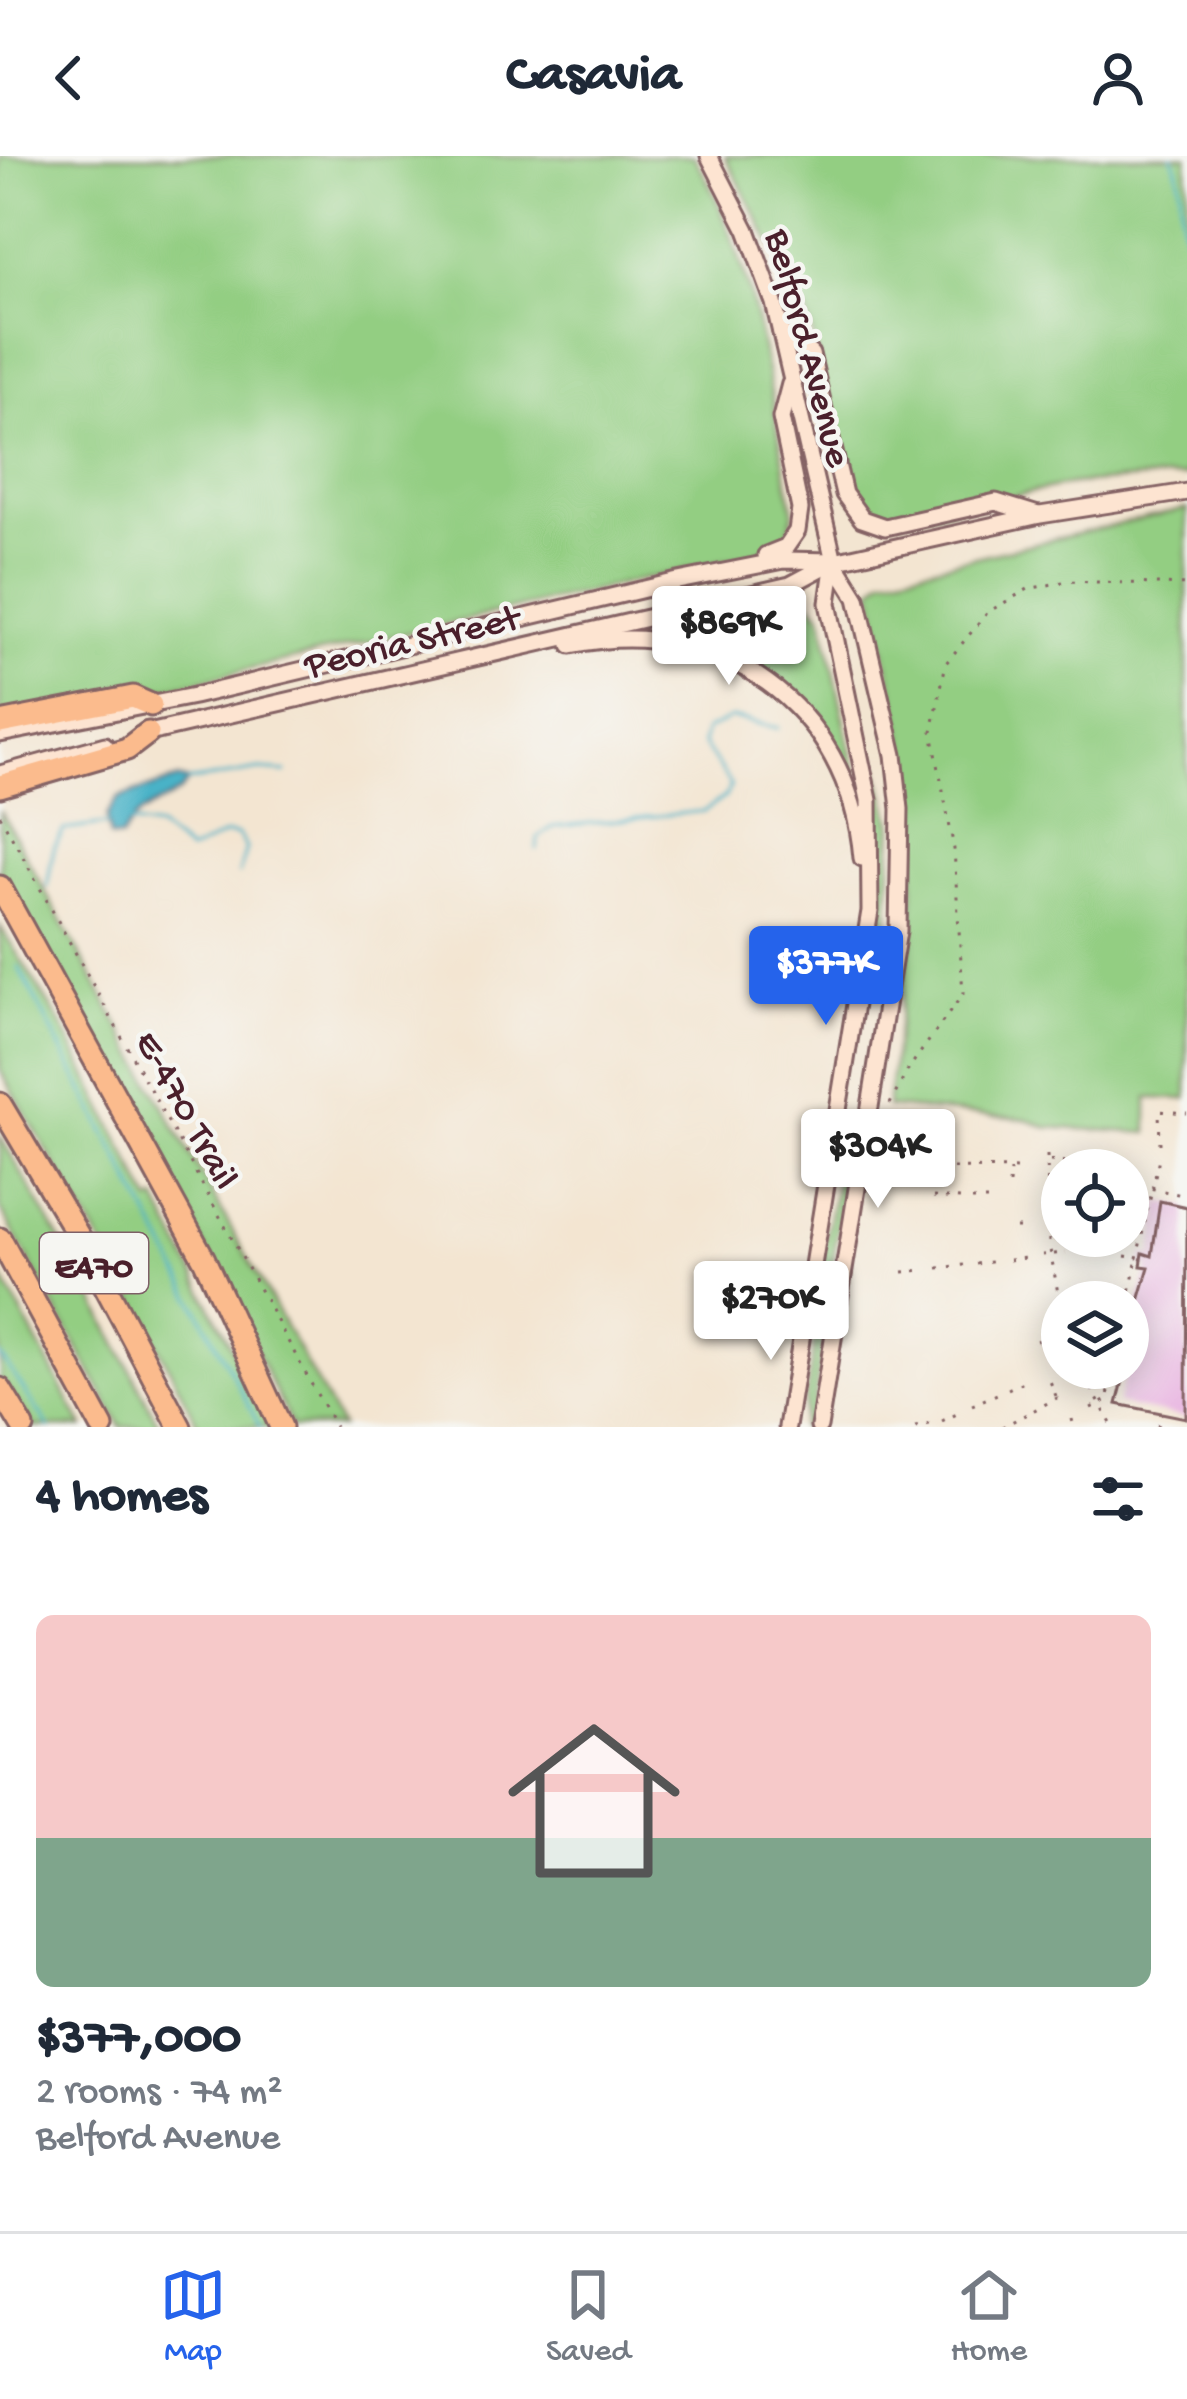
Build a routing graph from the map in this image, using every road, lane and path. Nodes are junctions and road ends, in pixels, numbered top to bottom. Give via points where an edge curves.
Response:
1 (709, 156) edge
2 (781, 332) junction
3 (792, 377) junction
4 (1187, 492) edge
5 (1040, 515) junction
6 (833, 561) junction
7 (678, 581) junction
8 (1187, 585) edge
9 (497, 652) junction
10 (151, 705) junction
11 (0, 723) edge
12 (148, 733) junction
13 (0, 734) edge
14 (0, 774) edge
15 (0, 786) edge
16 (0, 815) edge
17 (871, 877) junction
18 (0, 887) edge
19 (0, 909) edge
20 (38, 963) junction
21 (0, 1104) edge
22 (890, 1104) dead end
23 (1187, 1112) edge
24 (1160, 1144) dead end
25 (1159, 1158) dead end
26 (881, 1166) dead end
27 (1149, 1168) edge
28 (1010, 1169) junction
29 (1023, 1169) dead end
30 (1156, 1169) junction
31 (1009, 1185) dead end
32 (1149, 1188) edge
33 (1152, 1189) junction
34 (1187, 1196) edge
35 (933, 1197) dead end
36 (960, 1198) dead end
37 (972, 1200) dead end
38 (993, 1200) dead end
39 (1149, 1202) edge
40 (0, 1240) edge
41 (1131, 1257) edge
42 (1025, 1258) dead end
43 (1137, 1258) junction
44 (1009, 1260) dead end
45 (1150, 1261) dead end
46 (997, 1262) dead end
47 (976, 1264) dead end
48 (964, 1265) dead end
49 (938, 1268) dead end
50 (1123, 1268) dead end
51 (924, 1270) dead end
52 (1135, 1270) junction
53 (903, 1272) dead end
54 (1121, 1278) dead end
55 (1132, 1280) joint
56 (1027, 1380) dead end
57 (1008, 1389) dead end
58 (1054, 1389) edge
59 (1090, 1389) edge
60 (1109, 1389) edge
61 (997, 1394) dead end
62 (3, 1399) edge
63 (1098, 1405) junction
64 (972, 1406) dead end
65 (1091, 1408) dead end
66 (962, 1412) dead end
67 (1161, 1413) dead end
68 (1072, 1419) dead end
69 (942, 1421) dead end
70 (930, 1424) edge
71 (23, 1427) edge
72 (102, 1427) edge
73 (180, 1427) edge
74 (281, 1427) edge
75 (335, 1427) edge
76 (787, 1427) edge
77 (819, 1427) edge
78 (915, 1427) edge
79 (1002, 1427) edge
80 (1074, 1427) edge
81 (1112, 1427) edge
82 (1158, 1427) edge

1 - 2 main road, Belford Avenue via 753,245
2 - 3 main road, Belford Avenue
2 - 5 main road via 811,354 844,494 862,519 888,526 996,502
3 - 6 main road, Belford Avenue
3 - 7 main road via 781,418 800,504 795,534 778,552
4 - 5 main road, Peoria Street
5 - 6 main road, Peoria Street
6 - 7 main road, Peoria Street via 784,560
6 - 9 main road, Peoria Street via 790,585
6 - 17 main road, Belford Avenue via 828,603 865,773
6 - 77 main road, Belford Avenue via 857,598 894,755 902,877
7 - 10 main road, Peoria Street
8 - 22 path via 1040,586 988,611 949,657 932,726 952,835 963,994
9 - 12 main road, Peoria Street
9 - 17 main road via 520,656 643,637 745,667 797,710 833,757
10 - 11 highway via 133,698
10 - 13 main road, Peoria Street
12 - 14 main road, Peoria Street
12 - 15 highway via 127,749
16 - 75 path, E-470 Trail
17 - 76 main road, Belford Avenue
18 - 20 highway
19 - 20 highway
20 - 74 highway via 169,1193
21 - 73 highway, E470
23 - 24 path via 1159,1111
25 - 30 path
26 - 28 path
27 - 30 path
28 - 29 path
28 - 31 path
30 - 33 path
32 - 33 path
33 - 34 path
33 - 39 path
35 - 36 path
37 - 38 path
40 - 72 highway, E470
41 - 43 path
42 - 44 path
43 - 45 path
43 - 52 path
46 - 47 path
48 - 49 path
50 - 52 path
51 - 53 path
52 - 55 path
54 - 55 path
56 - 57 path
58 - 79 path via 1059,1400
59 - 63 path
60 - 63 path
61 - 64 path
62 - 71 highway
63 - 65 path
63 - 81 path
66 - 69 path
67 - 82 path
68 - 80 path
70 - 78 path

